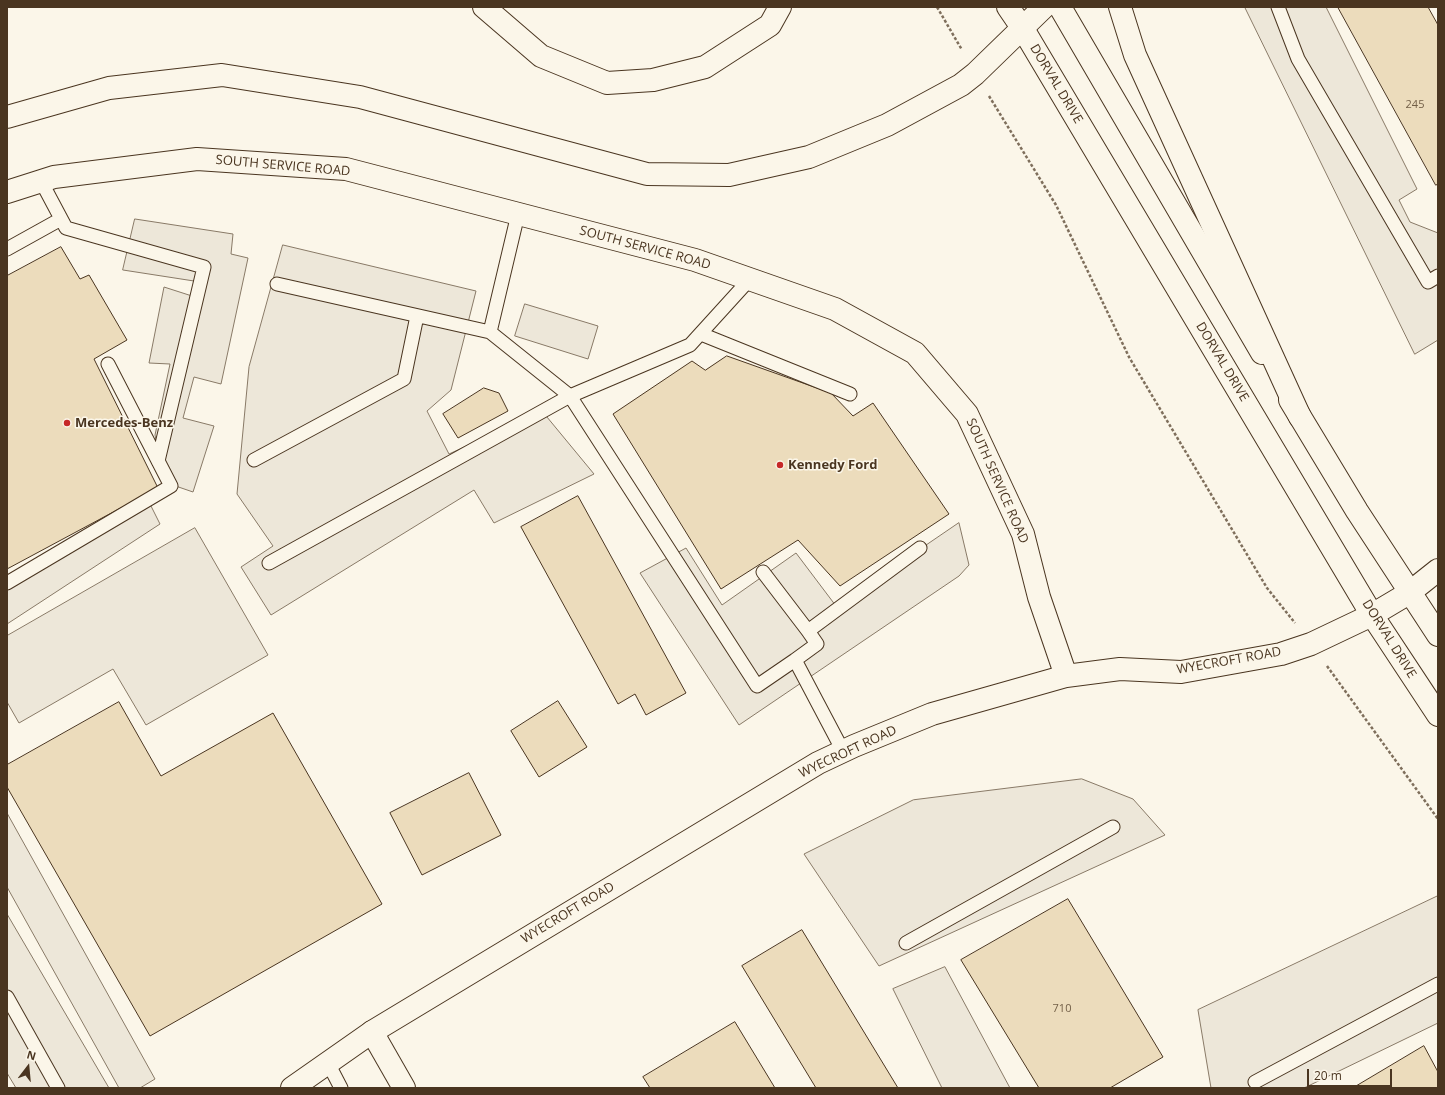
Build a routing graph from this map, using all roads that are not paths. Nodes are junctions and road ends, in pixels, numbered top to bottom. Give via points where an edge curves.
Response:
1 (484, 7) edge
2 (780, 7) edge
3 (1008, 7) edge
4 (1044, 7) edge
5 (1060, 7) edge
6 (1120, 7) edge
7 (1278, 7) edge
8 (1023, 29) junction
9 (7, 117) edge
10 (41, 181) junction
11 (7, 192) edge
12 (518, 214) junction
13 (61, 219) junction
14 (7, 248) edge
15 (1438, 276) edge
16 (750, 279) junction
17 (277, 284) dead end
18 (417, 316) junction
19 (490, 332) junction
20 (701, 334) junction
21 (108, 364) dead end
22 (850, 394) dead end
23 (570, 396) junction
24 (1300, 417) junction
25 (254, 460) dead end
26 (158, 461) junction
27 (920, 548) dead end
28 (269, 563) dead end
29 (1438, 570) edge
30 (763, 572) dead end
31 (7, 582) edge
32 (1409, 593) junction
33 (1372, 615) junction
34 (808, 631) junction
35 (1438, 635) edge
36 (795, 660) junction
37 (1066, 676) junction
38 (1438, 715) edge
39 (843, 751) junction
40 (1113, 827) dead end
41 (906, 943) dead end
42 (1438, 984) edge
43 (7, 997) edge
44 (372, 1032) junction
45 (328, 1063) junction
46 (1255, 1082) dead end
47 (58, 1088) edge
48 (292, 1088) edge
49 (341, 1088) edge
50 (404, 1088) edge

1 - 2 main road via 541,56 608,83 653,80 705,67 770,24
3 - 8 main road, DORVAL DRIVE
4 - 8 main road
5 - 24 main road
6 - 24 main road via 1135,55
7 - 15 lane via 1298,59 1428,282
8 - 9 main road via 961,85 887,125 809,157 730,174 647,174 360,97 222,76 109,88
8 - 33 main road, DORVAL DRIVE
10 - 11 main road, SOUTH SERVICE ROAD
10 - 12 main road, SOUTH SERVICE ROAD via 54,176 197,159 346,169
10 - 13 lane
12 - 16 main road, SOUTH SERVICE ROAD via 695,260
12 - 19 lane
13 - 14 lane
13 - 26 lane via 66,228 204,267
16 - 20 lane
16 - 37 main road, SOUTH SERVICE ROAD via 835,309 915,353 967,414 1023,534 1039,597
17 - 18 lane
18 - 19 lane
18 - 25 lane via 404,379
19 - 23 lane
20 - 22 lane
20 - 23 lane via 690,345
21 - 26 lane
23 - 28 lane
23 - 36 lane via 757,686
24 - 32 main road
26 - 31 lane via 171,486
27 - 34 lane
29 - 32 main road, WYECROFT ROAD
30 - 34 lane
32 - 33 main road, WYECROFT ROAD
32 - 35 main road
33 - 37 main road, WYECROFT ROAD via 1311,644 1281,654 1181,672 1120,669
33 - 38 main road, DORVAL DRIVE
34 - 36 lane via 817,644
36 - 39 lane
37 - 39 main road, WYECROFT ROAD via 932,714
39 - 44 main road, WYECROFT ROAD via 818,763
40 - 41 lane
42 - 46 lane
43 - 47 lane
44 - 45 main road, WYECROFT ROAD
44 - 50 main road
45 - 48 main road, WYECROFT ROAD
45 - 49 lane

